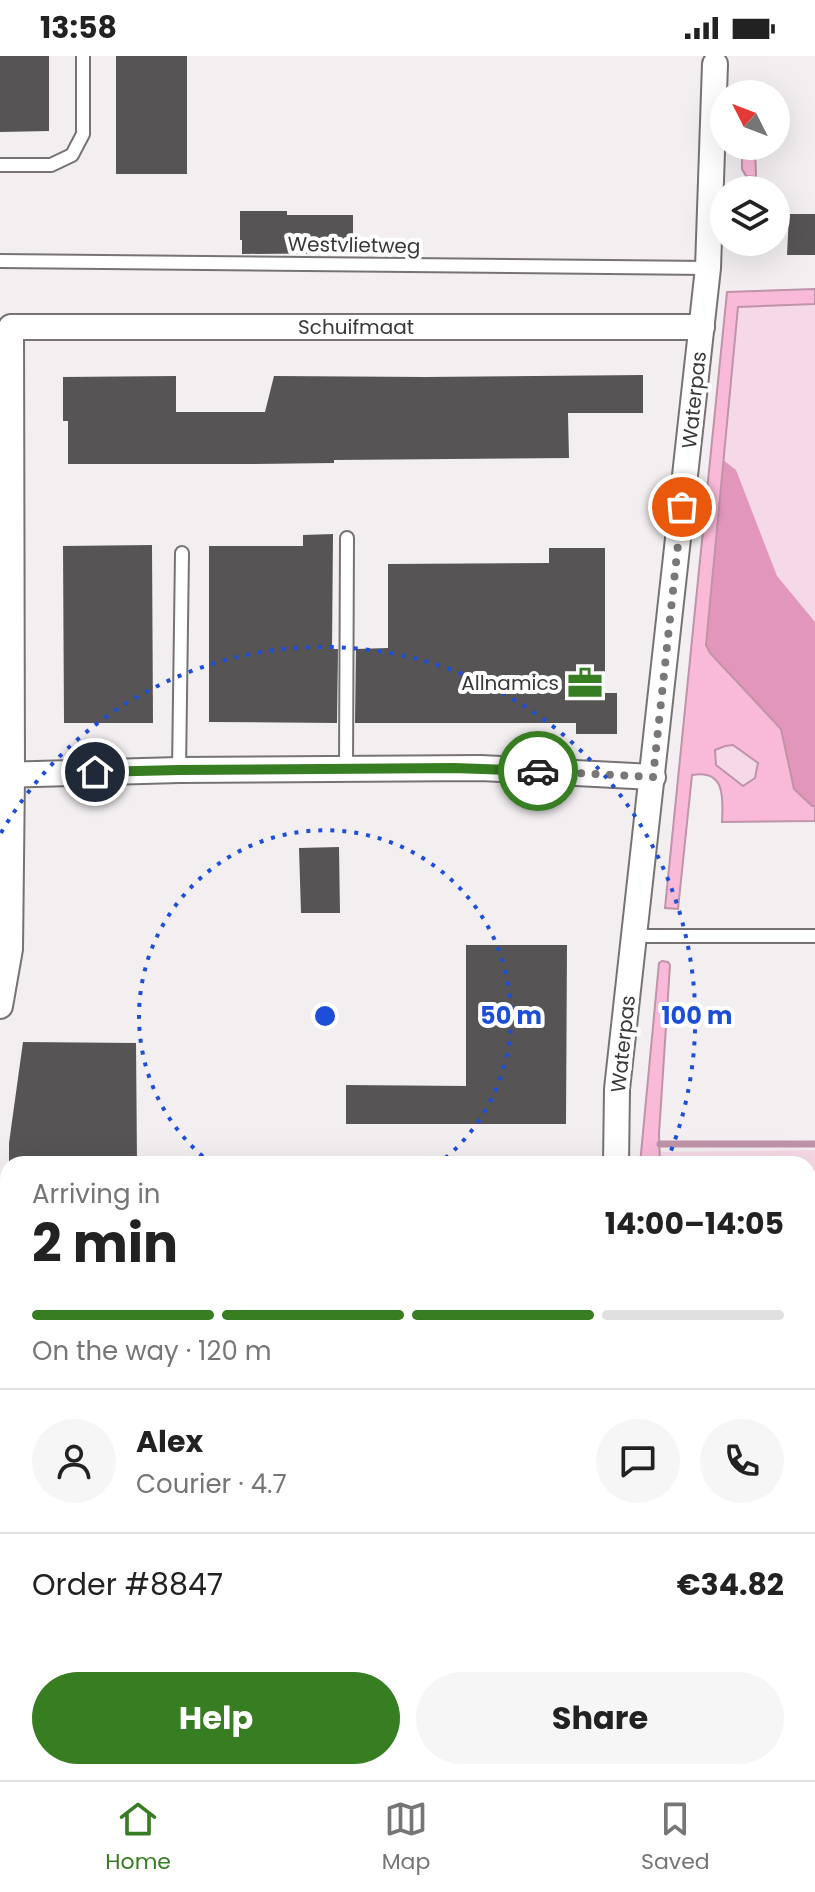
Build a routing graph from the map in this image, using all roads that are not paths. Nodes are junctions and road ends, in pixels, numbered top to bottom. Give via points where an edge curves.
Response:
1 (83, 56) edge
2 (715, 64) dead end
3 (0, 165) edge
4 (0, 261) edge
5 (708, 268) junction
6 (702, 327) junction
7 (347, 538) dead end
8 (182, 553) dead end
9 (346, 769) junction
10 (179, 770) junction
11 (6, 775) edge
12 (653, 777) junction
13 (635, 936) junction
14 (815, 936) edge
15 (0, 1006) edge
16 (616, 1156) edge

1 - 3 lane via 83,134 72,155 51,165
2 - 5 street, Waterpas
4 - 5 lane, Westvlietweg
5 - 6 street, Waterpas
6 - 11 street, Schuifmaat via 11,327
6 - 12 street, Waterpas
7 - 9 lane
8 - 10 lane
9 - 10 street
9 - 12 street via 481,768
10 - 11 street
11 - 15 street via 10,949
12 - 13 street, Waterpas
13 - 14 lane
13 - 16 street, Waterpas via 617,1089

